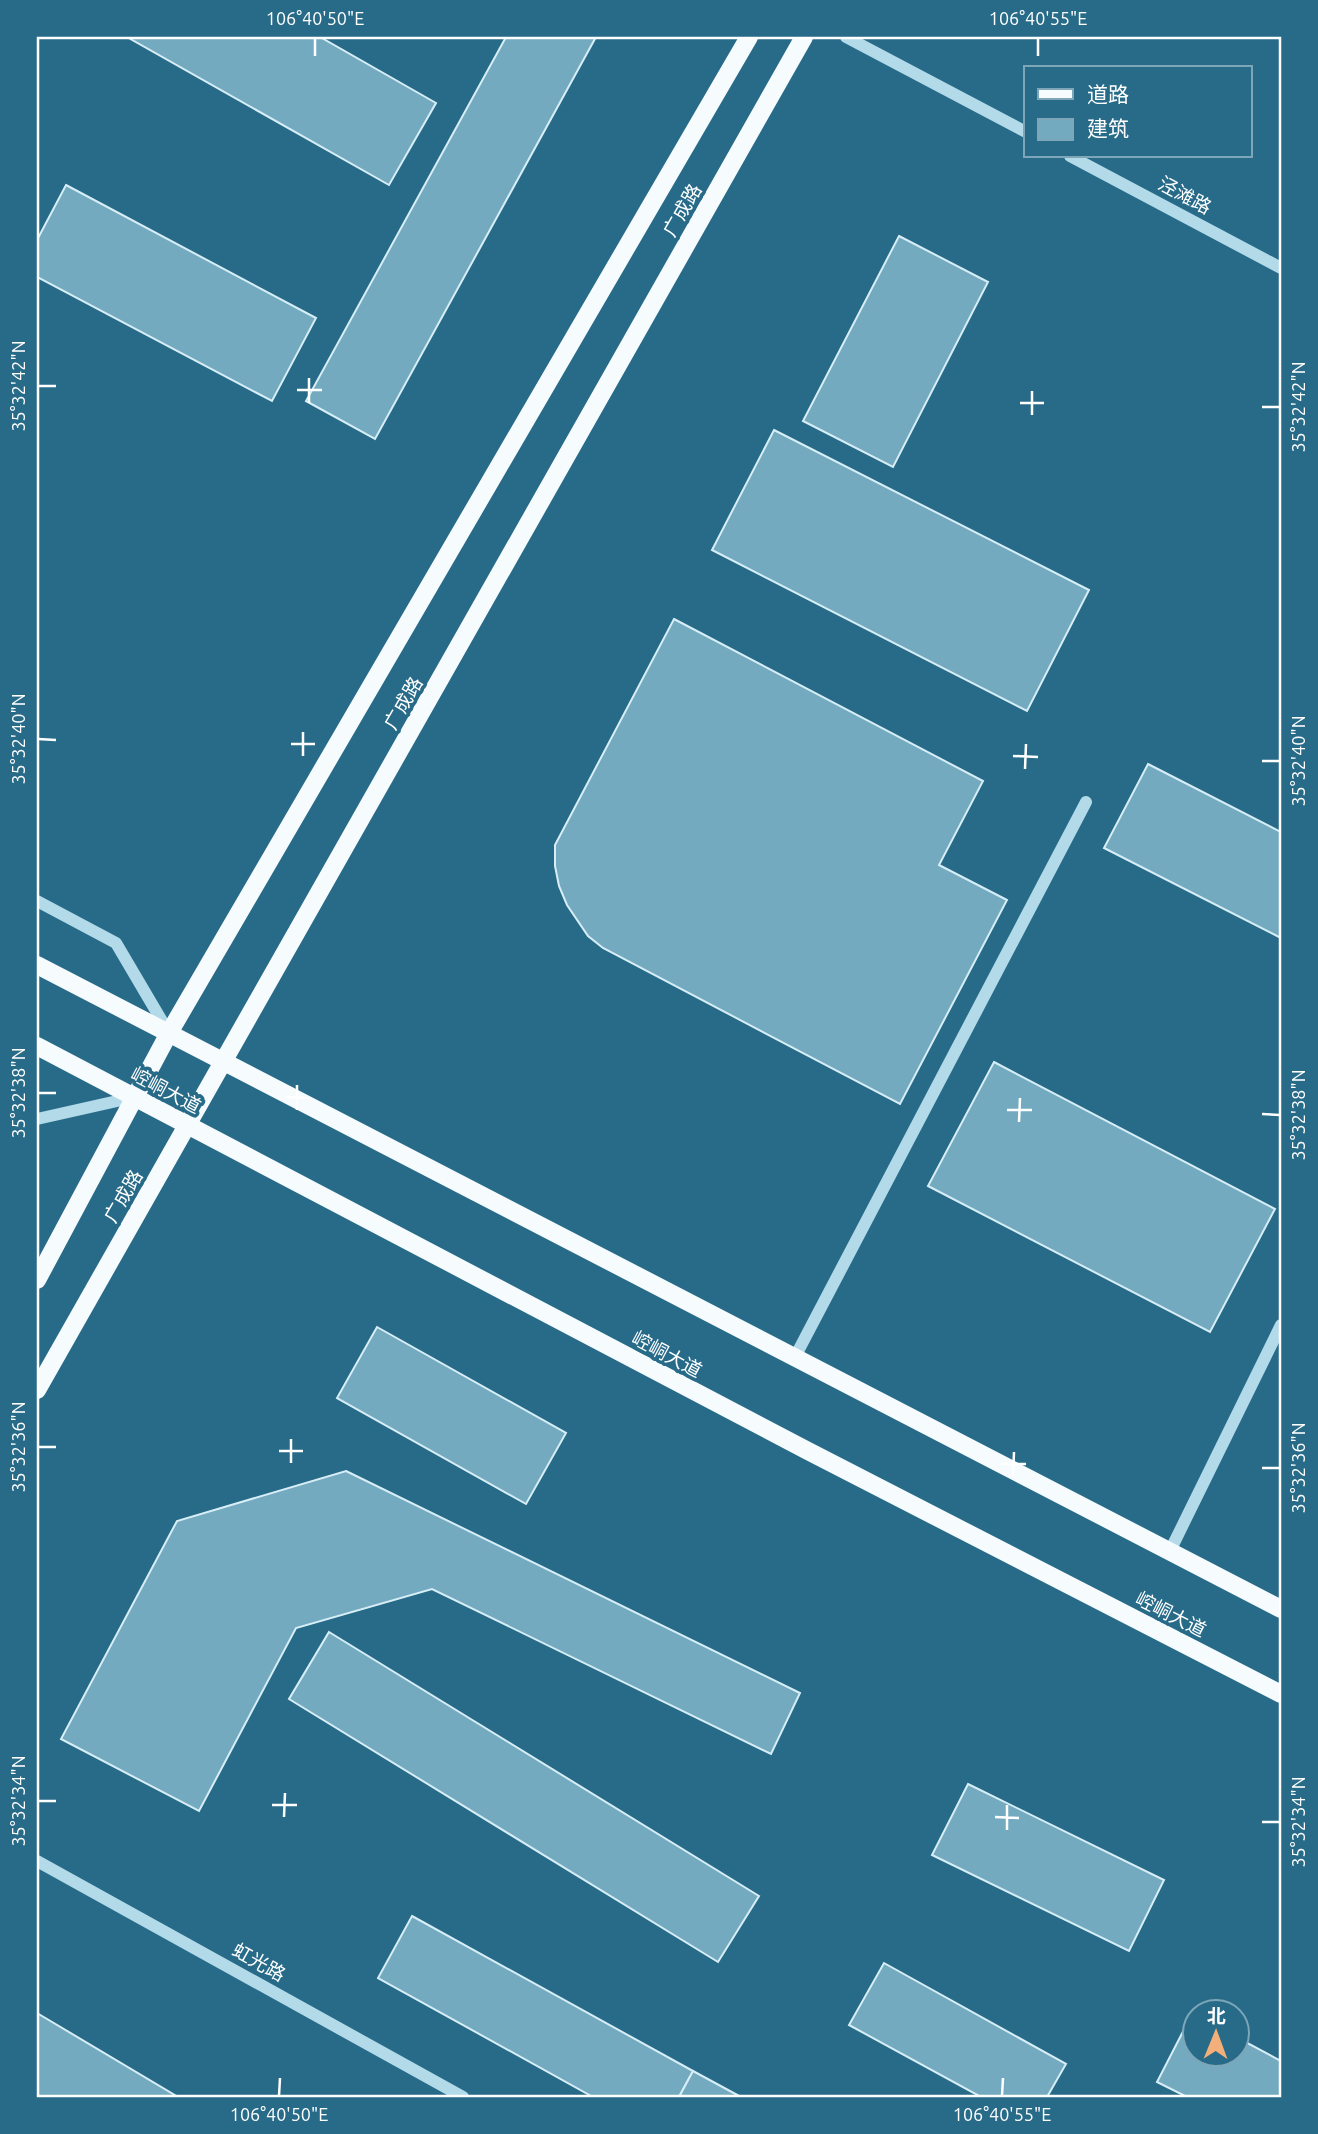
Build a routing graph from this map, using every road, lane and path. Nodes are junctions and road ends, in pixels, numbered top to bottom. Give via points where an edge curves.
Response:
1 (749, 37) edge
2 (804, 37) edge
3 (846, 37) edge
4 (1024, 131) edge
5 (1074, 158) edge
6 (1281, 268) edge
7 (1086, 802) dead end
8 (37, 901) edge
9 (37, 965) edge
10 (169, 1033) junction
11 (37, 1046) edge
12 (224, 1061) junction
13 (135, 1097) junction
14 (37, 1119) edge
15 (188, 1125) junction
16 (37, 1280) edge
17 (1281, 1325) edge
18 (795, 1357) junction
19 (37, 1390) edge
20 (1170, 1551) junction
21 (1281, 1609) edge
22 (1281, 1694) edge
23 (37, 1861) edge
24 (463, 2097) edge

1 - 10 main road, 广成路
2 - 12 main road, 广成路
3 - 4 street
5 - 6 street, 泾滩路
7 - 18 street
8 - 10 street via 116,943
9 - 10 main road
10 - 12 main road
10 - 13 main road, 广成路
11 - 13 main road, 崆峒大道
12 - 15 main road, 广成路
12 - 18 main road
13 - 14 street
13 - 15 main road, 崆峒大道
13 - 16 main road, 广成路
15 - 19 main road, 广成路
15 - 22 main road, 崆峒大道
17 - 20 street
18 - 20 main road
20 - 21 main road
23 - 24 street, 虹光路

